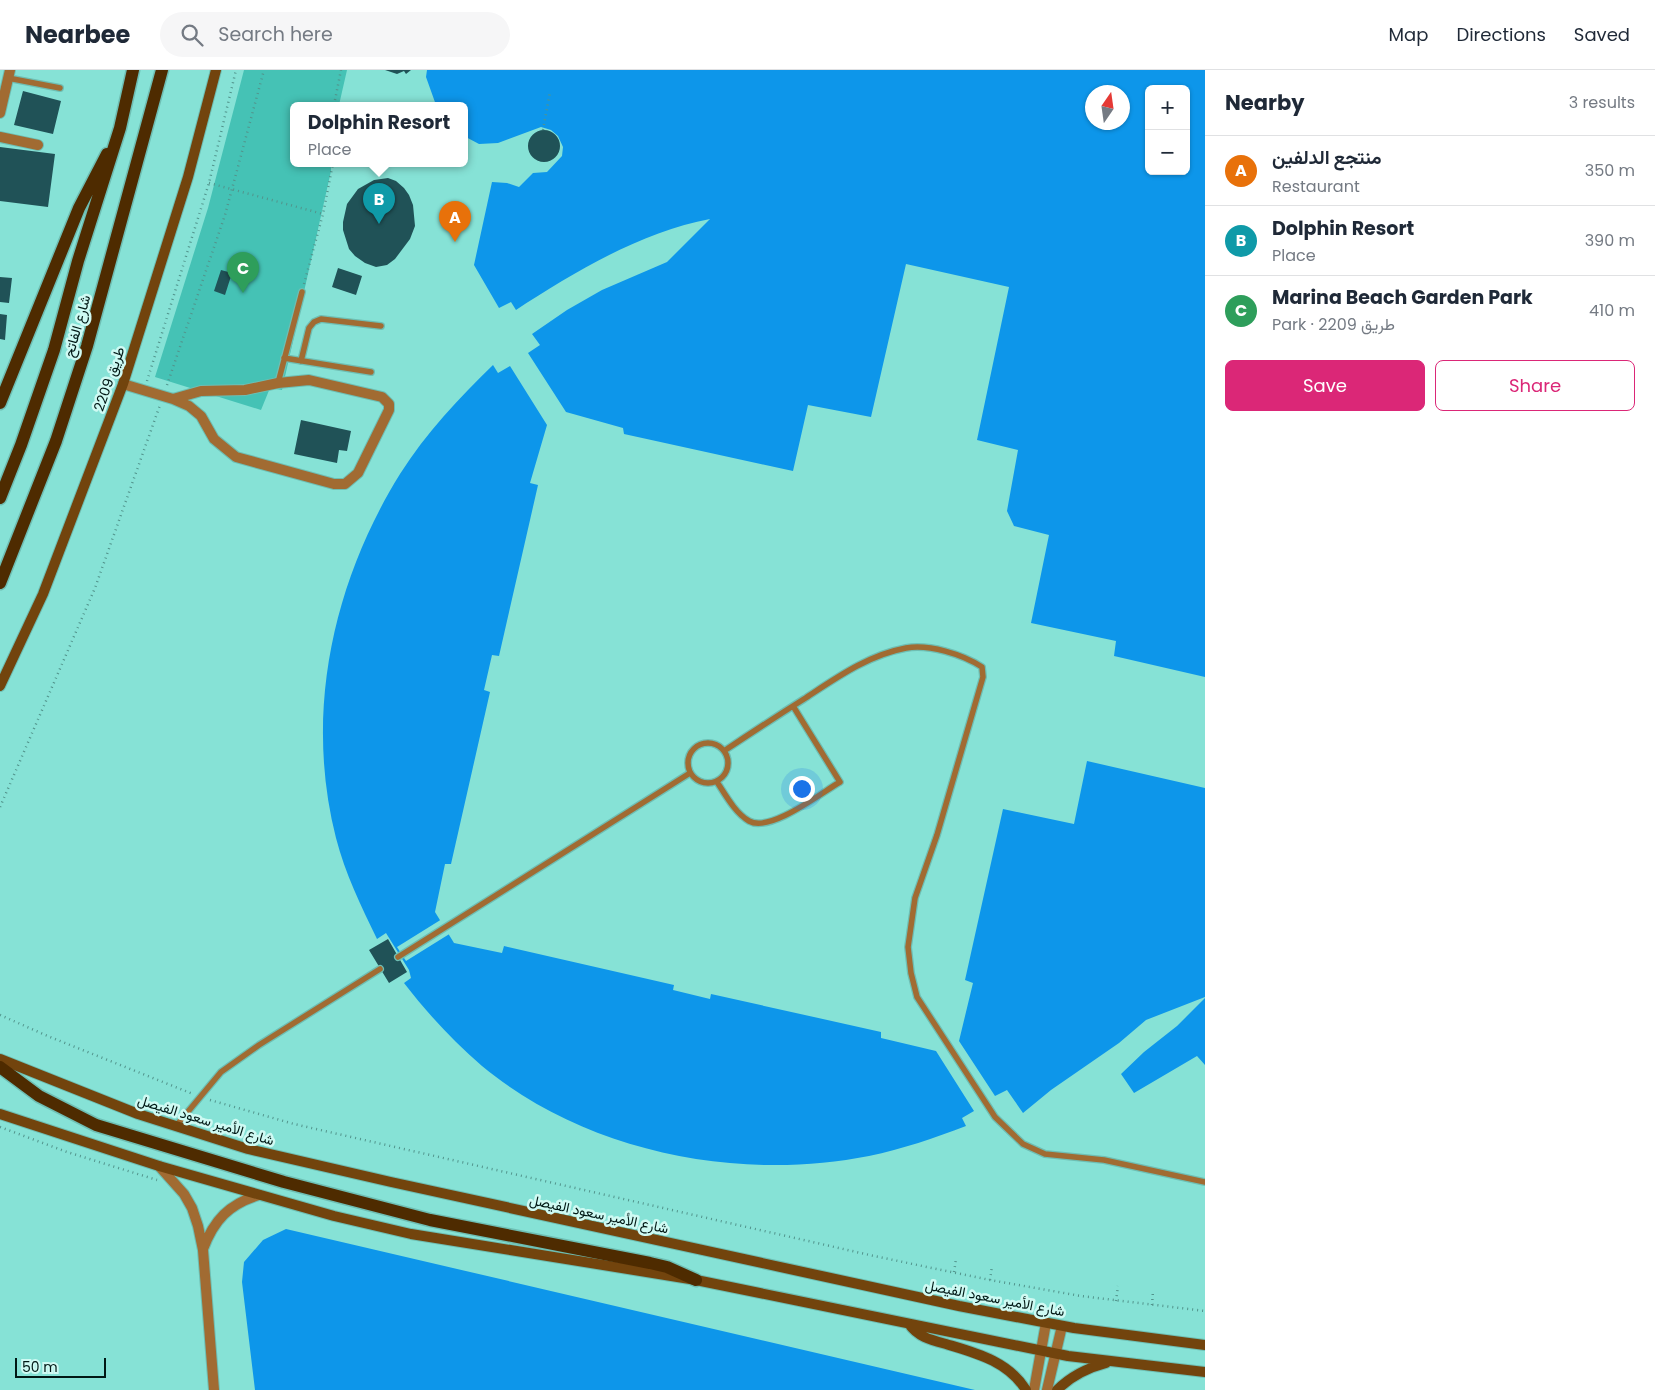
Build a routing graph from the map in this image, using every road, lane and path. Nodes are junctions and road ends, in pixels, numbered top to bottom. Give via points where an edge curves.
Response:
1 (133, 70) edge
2 (162, 70) edge
3 (216, 70) edge
4 (236, 70) edge
5 (264, 70) edge
6 (341, 70) edge
7 (9, 74) edge
8 (60, 88) dead end
9 (550, 92) dead end
10 (335, 102) edge
11 (0, 113) edge
12 (120, 128) junction
13 (543, 130) dead end
14 (0, 138) edge
15 (38, 144) dead end
16 (332, 167) edge
17 (209, 182) junction
18 (232, 190) junction
19 (323, 214) junction
20 (302, 292) joint
21 (381, 326) dead end
22 (284, 358) junction
23 (301, 361) junction
24 (371, 372) dead end
25 (278, 383) junction
26 (124, 384) junction
27 (144, 390) junction
28 (168, 397) junction
29 (0, 403) edge
30 (0, 498) edge
31 (0, 583) edge
32 (0, 686) edge
33 (793, 706) junction
34 (724, 751) junction
35 (690, 773) junction
36 (716, 782) junction
37 (0, 807) edge
38 (399, 957) dead end
39 (380, 969) dead end
40 (0, 1015) edge
41 (0, 1059) edge
42 (0, 1067) edge
43 (201, 1097) junction
44 (0, 1114) edge
45 (176, 1126) junction
46 (0, 1127) edge
47 (159, 1166) junction
48 (1205, 1182) edge
49 (162, 1184) dead end
50 (259, 1195) junction
51 (203, 1250) junction
52 (956, 1259) dead end
53 (992, 1266) dead end
54 (954, 1272) junction
55 (696, 1280) junction
56 (990, 1280) junction
57 (1118, 1286) dead end
58 (1153, 1291) dead end
59 (1116, 1301) junction
60 (1152, 1305) junction
61 (1205, 1312) edge
62 (1046, 1323) junction
63 (909, 1324) junction
64 (1062, 1326) junction
65 (1205, 1345) edge
66 (1041, 1351) junction
67 (1055, 1354) junction
68 (1110, 1362) junction
69 (1205, 1372) edge
70 (214, 1390) edge
71 (1026, 1390) edge
72 (1034, 1390) edge
73 (1047, 1390) edge
74 (1058, 1390) edge

1 - 12 main road, شارع الفاتح
2 - 31 main road, شارع الفاتح via 87,346 56,441
3 - 26 street, طريق 2209 via 188,177
4 - 17 path
5 - 18 path
6 - 10 path
7 - 8 lane
7 - 11 street
9 - 13 path
12 - 29 main road via 79,208
12 - 30 main road, شارع الفاتح via 54,350
14 - 15 street
16 - 19 path
17 - 18 path
17 - 27 path
18 - 19 path
18 - 28 path
19 - 20 path
20 - 22 lane
21 - 23 lane via 321,319 314,322 309,328
22 - 23 lane
22 - 25 lane
23 - 24 lane
25 - 28 street via 245,390 201,391
25 - 28 street via 309,380 386,400 389,404 387,415 358,473 351,480 345,484 334,484 236,457 214,439 201,416 189,406
26 - 27 street
26 - 32 street, طريق 2209 via 43,594
27 - 28 street
28 - 37 path via 95,588
33 - 34 lane
33 - 36 lane via 840,782 784,817 766,823 750,822
33 - 48 lane via 843,673 878,655 908,648 955,652 982,666 983,677 943,816 915,898 908,947 918,997 995,1117 1023,1144 1045,1154 1104,1160
34 - 35 lane via 709,742 696,746 688,758
34 - 36 lane via 728,766 726,773
35 - 36 lane via 704,783
35 - 38 lane
39 - 43 lane via 260,1044 221,1072
40 - 43 path
41 - 45 street, شارع الأمير سعود الفيصل
42 - 55 main road via 39,1096 96,1125 352,1201 430,1220 650,1263
43 - 45 lane
43 - 54 path via 304,1126
44 - 47 street
45 - 62 street, شارع الأمير سعود الفيصل via 248,1149 391,1182
46 - 49 path
47 - 50 street
47 - 51 street via 192,1208
50 - 51 street via 231,1208 219,1219
50 - 55 street via 411,1234
51 - 70 street
52 - 54 path
53 - 56 path
54 - 56 path
55 - 63 street
56 - 59 path
57 - 59 path
58 - 60 path
59 - 60 path
60 - 61 path
62 - 64 street, شارع الأمير سعود الفيصل
62 - 66 street
63 - 66 street
63 - 71 street via 928,1339 999,1363 1014,1374
64 - 65 street, شارع الأمير سعود الفيصل
64 - 67 street
66 - 67 street
66 - 72 street
67 - 68 street
67 - 73 street
68 - 69 street
68 - 74 street via 1081,1372

